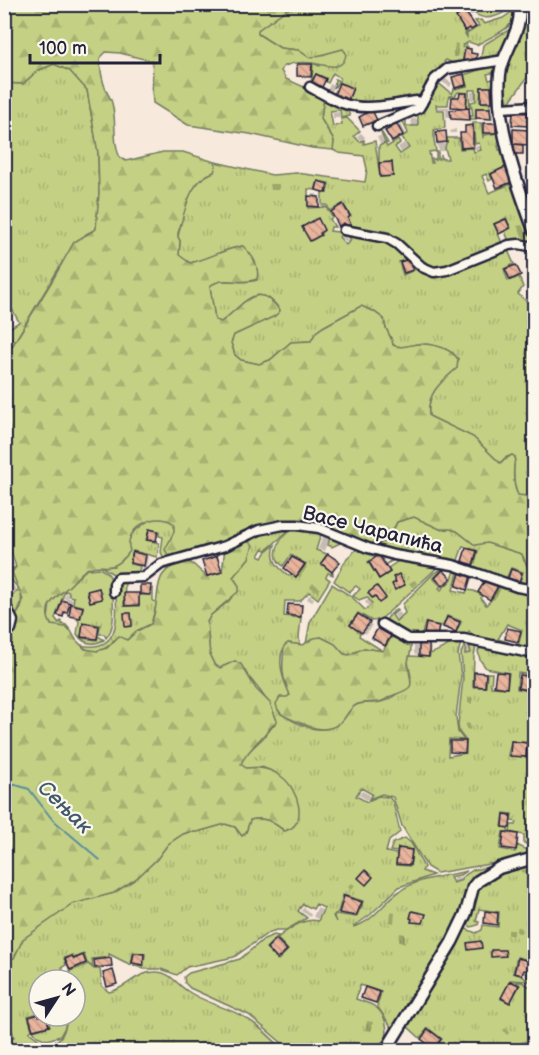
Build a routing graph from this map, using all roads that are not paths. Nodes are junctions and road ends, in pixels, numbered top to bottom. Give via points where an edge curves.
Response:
1 (519, 4) edge
2 (504, 60) junction
3 (310, 87) dead end
4 (422, 103) junction
5 (534, 106) edge
6 (502, 108) junction
7 (377, 126) dead end
8 (344, 230) dead end
9 (534, 230) edge
10 (534, 247) edge
11 (534, 590) edge
12 (114, 592) dead end
13 (4, 602) edge
14 (382, 624) dead end
15 (4, 632) edge
16 (534, 654) edge
17 (534, 858) edge
18 (386, 1050) edge

1 - 2 street via 518,26
2 - 4 street via 447,69 435,79
2 - 6 street
3 - 4 street via 351,106
4 - 7 street via 415,111
5 - 6 street
6 - 9 street via 514,175
8 - 10 street via 387,238 434,272 509,245
11 - 12 street, Васе Чарапића via 453,565 368,548 319,528 283,525 161,564 144,577 118,578
13 - 15 street via 13,621
14 - 16 street via 408,639 462,639
17 - 18 street via 500,868 473,887 452,942

